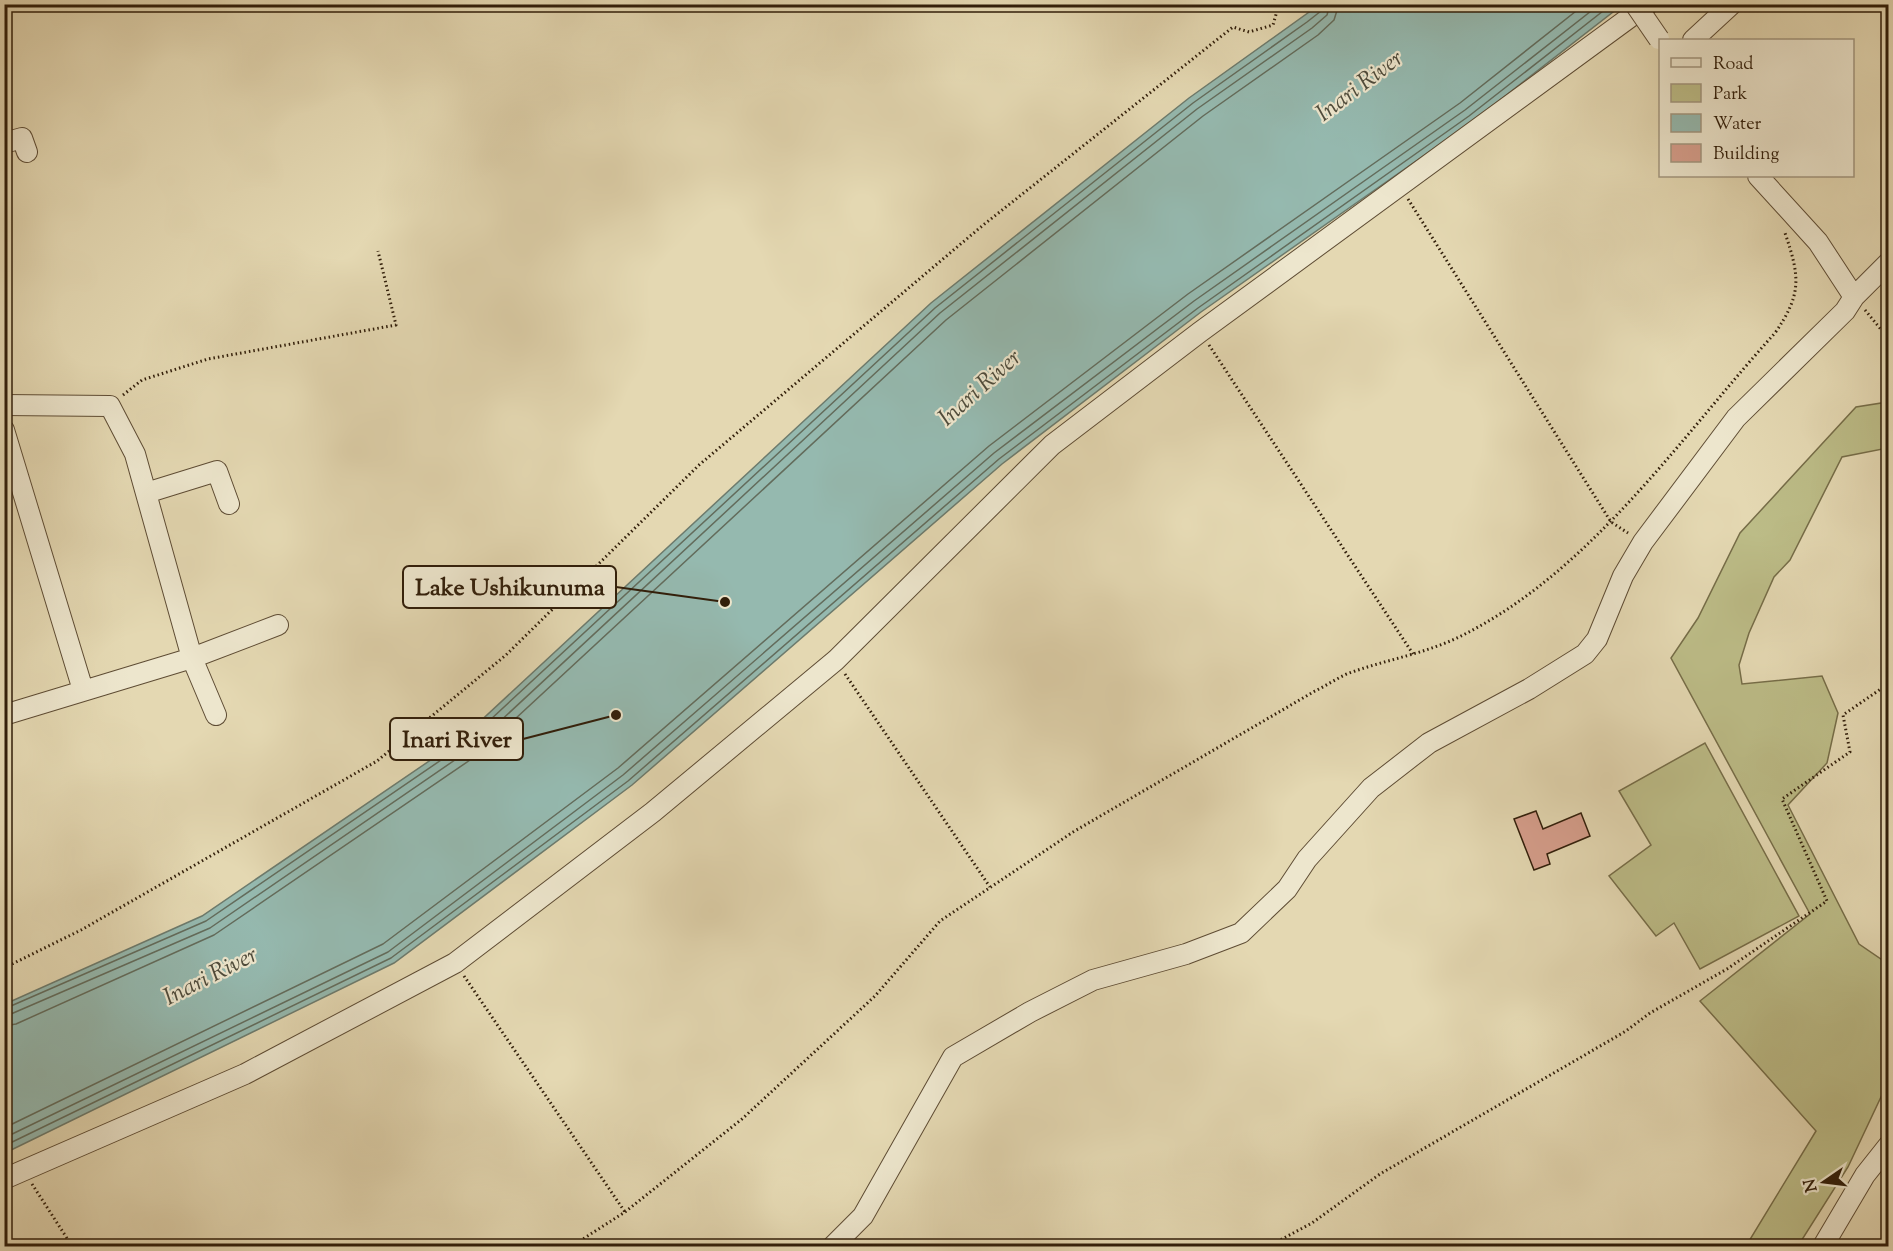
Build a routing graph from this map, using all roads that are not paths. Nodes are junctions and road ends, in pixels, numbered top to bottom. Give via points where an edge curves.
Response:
1 (1635, 4) edge
2 (1648, 4) edge
3 (1732, 4) edge
4 (1659, 39) edge
5 (1694, 39) edge
6 (4, 143) edge
7 (27, 152) dead end
8 (1759, 177) edge
9 (1888, 264) edge
10 (1854, 297) junction
11 (4, 405) edge
12 (4, 430) edge
13 (11, 477) edge
14 (146, 493) junction
15 (229, 504) dead end
16 (278, 625) dead end
17 (192, 658) junction
18 (83, 690) junction
19 (4, 715) edge
20 (216, 715) dead end
21 (1888, 1146) edge
22 (4, 1179) edge
23 (833, 1246) edge
24 (1823, 1246) edge

1 - 4 street, bridge
2 - 22 street via 1052,445 836,660 653,812 455,963 245,1074
3 - 5 street
6 - 7 street via 22,138
8 - 10 street via 1818,242
9 - 10 street
10 - 23 street via 1845,311 1736,418 1643,542 1623,576 1597,639 1585,654 1429,743 1371,788 1307,859 1287,889 1241,933 1186,954 1092,980 953,1057 863,1216
11 - 14 street via 110,406 135,454
12 - 13 street
13 - 18 street
14 - 15 street via 217,471
14 - 17 street
16 - 17 street
17 - 18 street
17 - 20 street
18 - 19 street
21 - 24 street via 1865,1174

